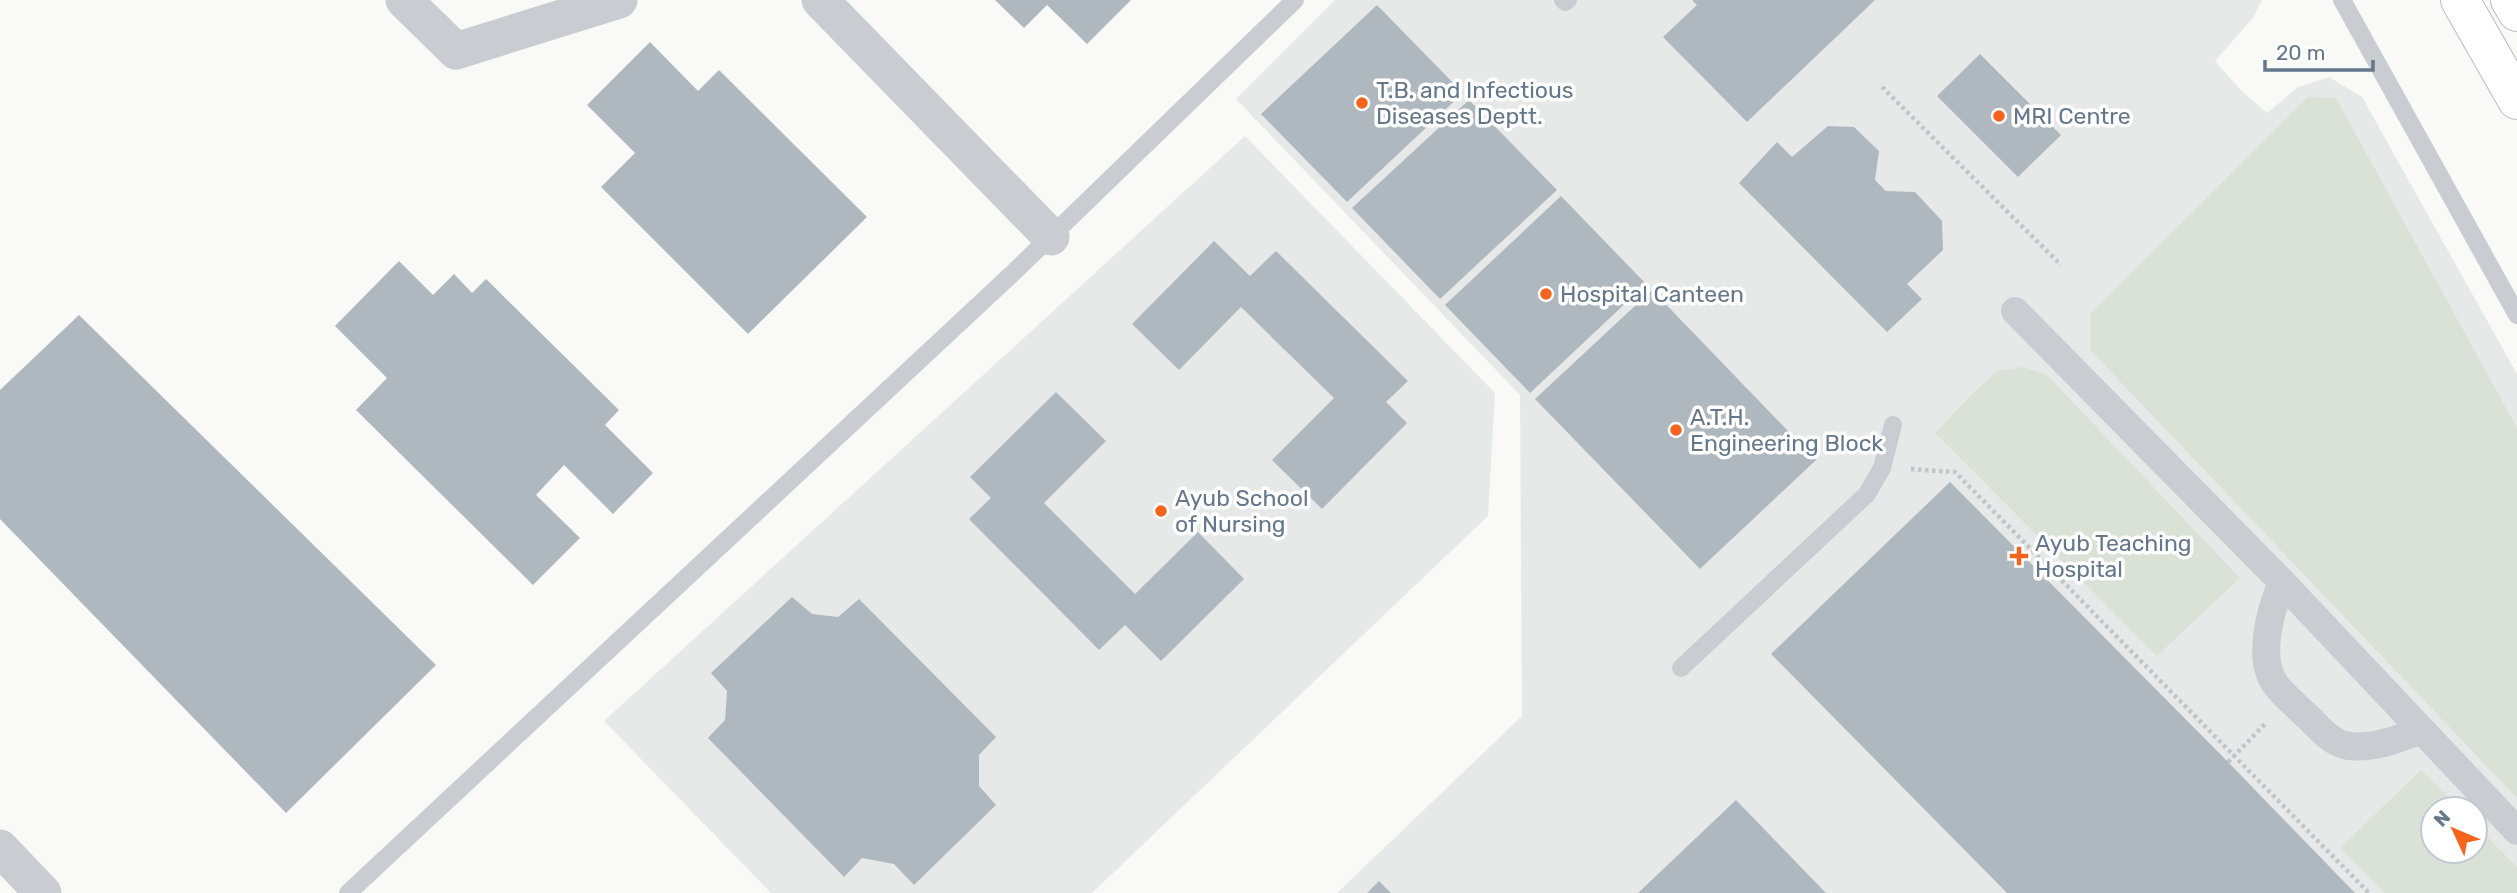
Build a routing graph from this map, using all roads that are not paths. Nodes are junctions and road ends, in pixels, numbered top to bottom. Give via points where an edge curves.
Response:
1 (404, 0) edge
2 (619, 0) edge
3 (820, 0) edge
4 (1295, 0) edge
5 (1563, 0) edge
6 (1569, 0) edge
7 (2342, 0) edge
8 (2460, 0) edge
9 (2510, 0) edge
10 (2517, 12) edge
11 (2517, 100) edge
12 (1051, 237) junction
13 (2015, 311) dead end
14 (2517, 315) edge
15 (1892, 425) dead end
16 (2282, 582) junction
17 (1681, 668) dead end
18 (2421, 730) junction
19 (2517, 831) edge
20 (0, 848) edge
21 (43, 893) edge
22 (348, 893) edge

1 - 2 street via 456,51
3 - 12 street
4 - 12 lane
5 - 6 lane
7 - 14 lane
8 - 11 highway
9 - 10 highway
12 - 22 lane
13 - 16 street
15 - 17 lane via 1882,468 1867,494
16 - 18 street
16 - 18 street via 2271,608 2266,658 2274,683 2327,736 2347,746 2377,746
18 - 19 street
20 - 21 street

